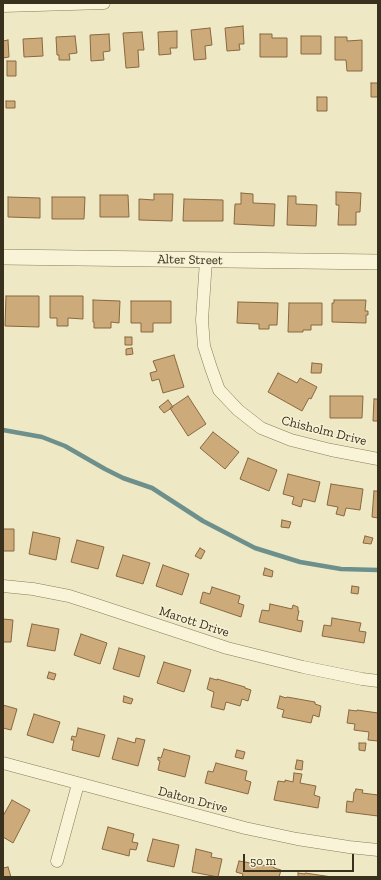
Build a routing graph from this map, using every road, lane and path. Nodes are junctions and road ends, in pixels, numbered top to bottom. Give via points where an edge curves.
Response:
1 (82, 3) edge
2 (104, 3) edge
3 (3, 6) edge
4 (3, 257) edge
5 (206, 260) junction
6 (378, 262) edge
7 (378, 459) edge
8 (3, 586) edge
9 (378, 681) edge
10 (3, 763) edge
11 (78, 784) junction
12 (378, 850) edge
13 (57, 861) dead end

1 - 2 street
1 - 3 street
4 - 5 street, Alter Street
5 - 6 street, Alter Street
5 - 7 street, Chisholm Drive via 202,320 204,346 219,390 238,410 261,428 291,440
8 - 9 street, Marott Drive via 68,596 227,648 303,667
10 - 11 street, Dalton Drive
11 - 12 street, Dalton Drive via 245,828 297,839
11 - 13 street

